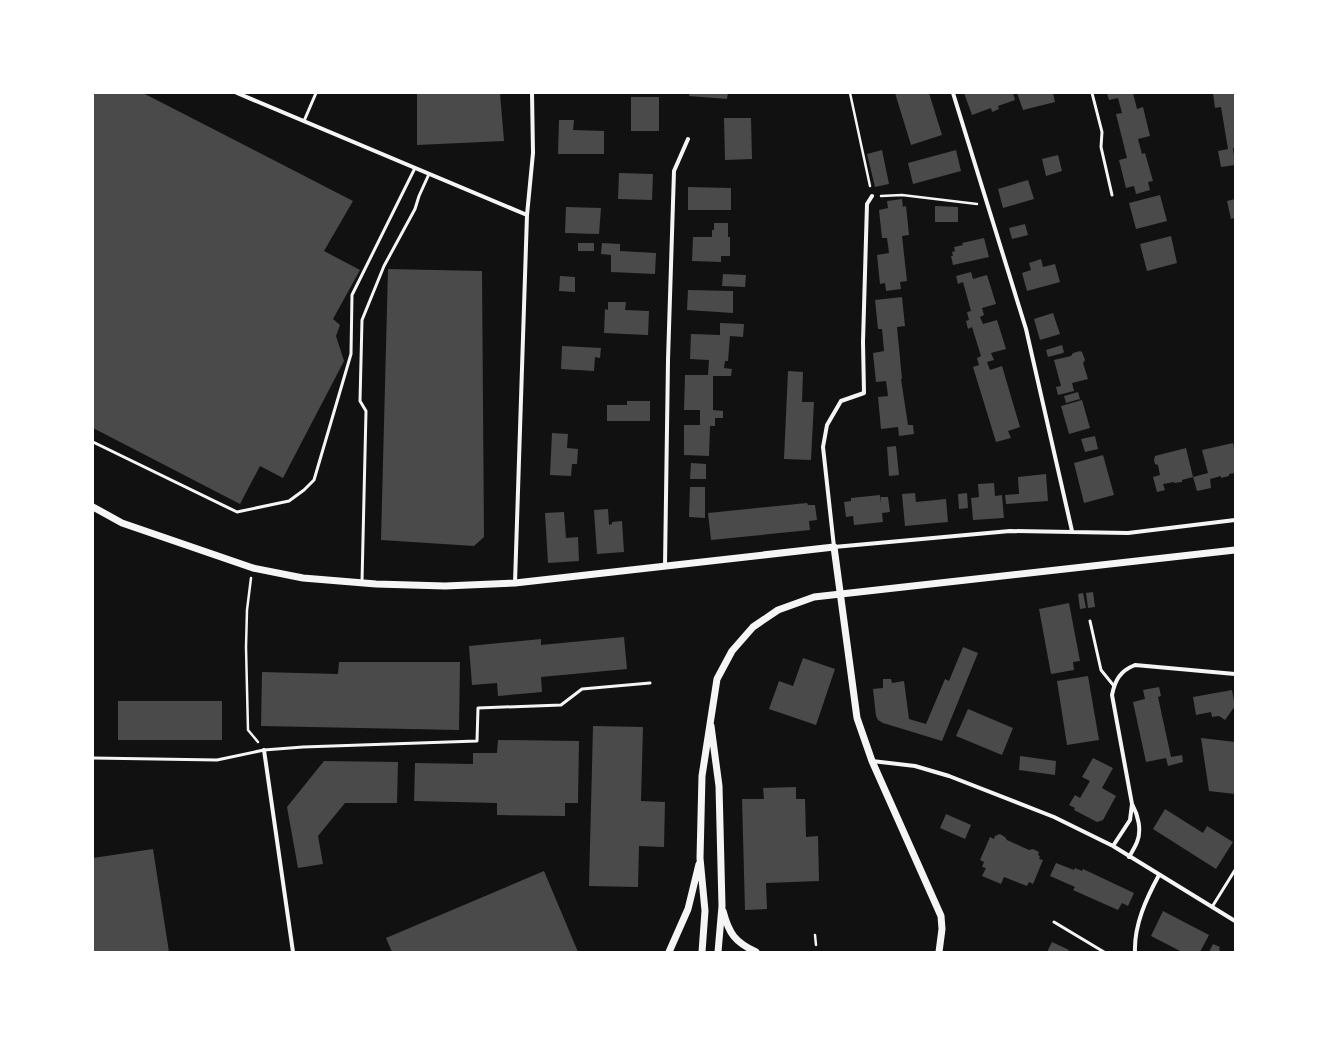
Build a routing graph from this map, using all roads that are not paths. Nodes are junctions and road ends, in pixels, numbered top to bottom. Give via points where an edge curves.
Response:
1 (237, 93) edge
2 (316, 93) edge
3 (532, 93) edge
4 (953, 93) edge
5 (1092, 93) edge
6 (304, 121) junction
7 (688, 139) dead end
8 (415, 168) junction
9 (429, 174) junction
10 (1112, 194) dead end
11 (872, 196) road end
12 (527, 215) junction
13 (93, 442) edge
14 (93, 507) edge
15 (1235, 520) edge
16 (1072, 531) junction
17 (834, 547) junction
18 (1235, 550) edge
19 (665, 566) junction
20 (362, 582) junction
21 (515, 583) junction
22 (1090, 621) dead end
23 (1235, 674) edge
24 (650, 683) dead end
25 (1114, 686) junction
26 (710, 716) junction
27 (264, 750) junction
28 (93, 758) edge
29 (872, 761) junction
30 (1132, 804) junction
31 (1113, 846) junction
32 (1129, 856) junction
33 (700, 858) junction
34 (1235, 870) edge
35 (1159, 875) junction
36 (722, 906) junction
37 (1212, 907) junction
38 (1235, 921) edge
39 (1054, 922) dead end
40 (293, 952) edge
41 (669, 952) edge
42 (702, 952) edge
43 (718, 952) edge
44 (756, 952) edge
45 (940, 952) edge
46 (1104, 952) edge
47 (1135, 952) edge

1 - 6 street
2 - 6 lane
3 - 12 street via 533,153
4 - 16 street via 1026,329
5 - 10 lane via 1102,132 1101,147
6 - 8 street
7 - 19 street via 674,171
8 - 9 street
8 - 13 lane via 352,295 351,354 314,480 304,490 289,501 237,512
9 - 12 street
9 - 20 lane via 415,209 384,266 362,320 360,401 366,411
11 - 17 street via 867,204 864,393 841,401 827,425 823,447
12 - 21 street
14 - 20 street via 122,523 253,568 303,578
15 - 16 street via 1128,533
16 - 17 street via 1010,531
17 - 19 street
17 - 29 street via 857,718
18 - 26 street via 814,596 778,610 753,627 732,650 717,679
19 - 21 street
20 - 21 street via 444,586
22 - 25 lane via 1101,670
23 - 25 street via 1135,665 1121,673
24 - 27 lane via 582,689 561,705 478,708 477,741
25 - 30 street via 1112,695
26 - 33 street via 702,776
26 - 36 street via 719,786
27 - 28 lane via 217,760
27 - 40 street
29 - 31 street via 916,766 949,776 1054,817
29 - 45 street via 941,916
30 - 31 street via 1130,820
30 - 32 street via 1138,816 1139,830 1138,841
31 - 32 street
32 - 35 street
33 - 41 street via 688,909
33 - 42 street via 705,911
34 - 37 lane
35 - 37 street
35 - 47 street via 1141,915 1134,938
36 - 43 street
36 - 44 street via 726,924 734,936 742,945
37 - 38 street
39 - 46 lane

